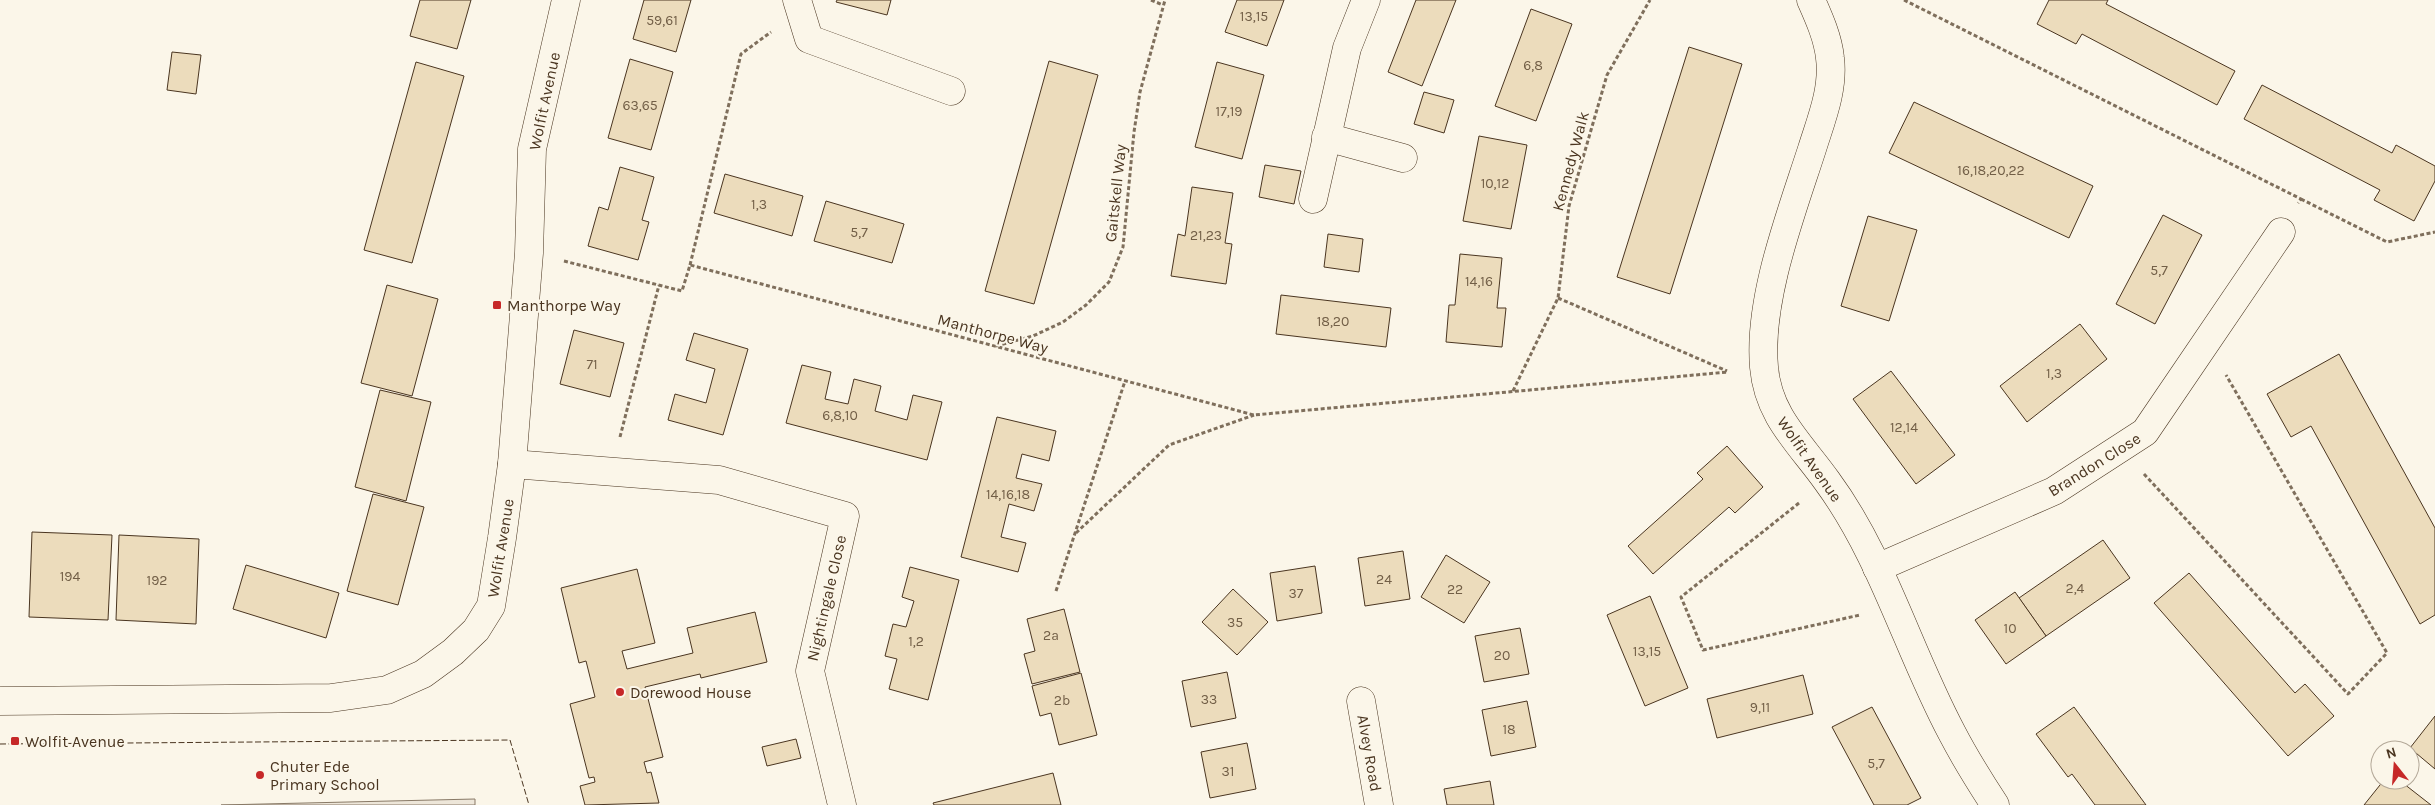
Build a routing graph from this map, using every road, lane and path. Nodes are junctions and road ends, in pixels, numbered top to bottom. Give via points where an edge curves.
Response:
1 (566, 0) edge
2 (1151, 0) edge
3 (1165, 0) edge
4 (1366, 0) edge
5 (1650, 0) edge
6 (1811, 0) edge
7 (1904, 0) edge
8 (798, 5) edge
9 (1163, 5) junction
10 (951, 92) dead end
11 (1326, 137) junction
12 (1403, 158) dead end
13 (1313, 198) dead end
14 (2301, 198) junction
15 (2281, 232) joint
16 (2435, 232) edge
17 (529, 253) junction
18 (690, 265) junction
19 (659, 285) junction
20 (1558, 298) junction
21 (2207, 341) junction
22 (996, 346) junction
23 (1125, 380) junction
24 (1513, 391) junction
25 (1254, 415) junction
26 (2120, 448) junction
27 (512, 464) junction
28 (611, 471) junction
29 (1827, 481) junction
30 (1075, 534) junction
31 (1877, 568) junction
32 (1056, 591) dead end
33 (1895, 607) junction
34 (0, 701) edge
35 (1361, 701) dead end
36 (842, 805) edge
37 (1379, 805) edge
38 (1995, 805) edge

1 - 17 street, Wolfit Avenue via 532,149
2 - 9 path
3 - 9 path, Gaitskell Way
4 - 11 street via 1346,48
5 - 20 path, Kennedy Walk via 1606,75 1569,206
6 - 29 street, Wolfit Avenue via 1821,22 1830,58 1830,81 1787,223 1763,321 1764,368 1771,400 1790,435
7 - 14 path
8 - 10 street via 809,39
8 - 18 path via 741,54
9 - 22 path, Gaitskell Way via 1140,92 1132,142 1123,247 1109,282 1086,306 1063,322 1033,336
11 - 12 street
11 - 13 street
14 - 15 path
14 - 16 path via 2387,242
15 - 21 street, Brandon Close
17 - 19 path
17 - 27 street, Wolfit Avenue
18 - 19 path via 682,291
18 - 22 path, Manthorpe Way
19 - 28 path
20 - 24 path, Kennedy Walk
20 - 24 path via 1729,372
21 - 26 street, Brandon Close via 2145,432
21 - 26 path via 2386,654 2348,694
22 - 23 path, Manthorpe Way
23 - 25 path, Manthorpe Way
23 - 30 path
24 - 25 path
25 - 30 path via 1169,445
26 - 31 street, Brandon Close via 2054,491
27 - 28 street, Nightingale Close
27 - 34 street, Wolfit Avenue via 491,606 476,630 423,674 387,690 331,698
28 - 36 street, Nightingale Close via 719,480 845,516 810,671
29 - 31 street, Wolfit Avenue
29 - 33 path via 1681,597 1703,650
30 - 32 path
31 - 33 street, Wolfit Avenue
33 - 38 street, Wolfit Avenue via 1951,733
35 - 37 street, Alvey Road

